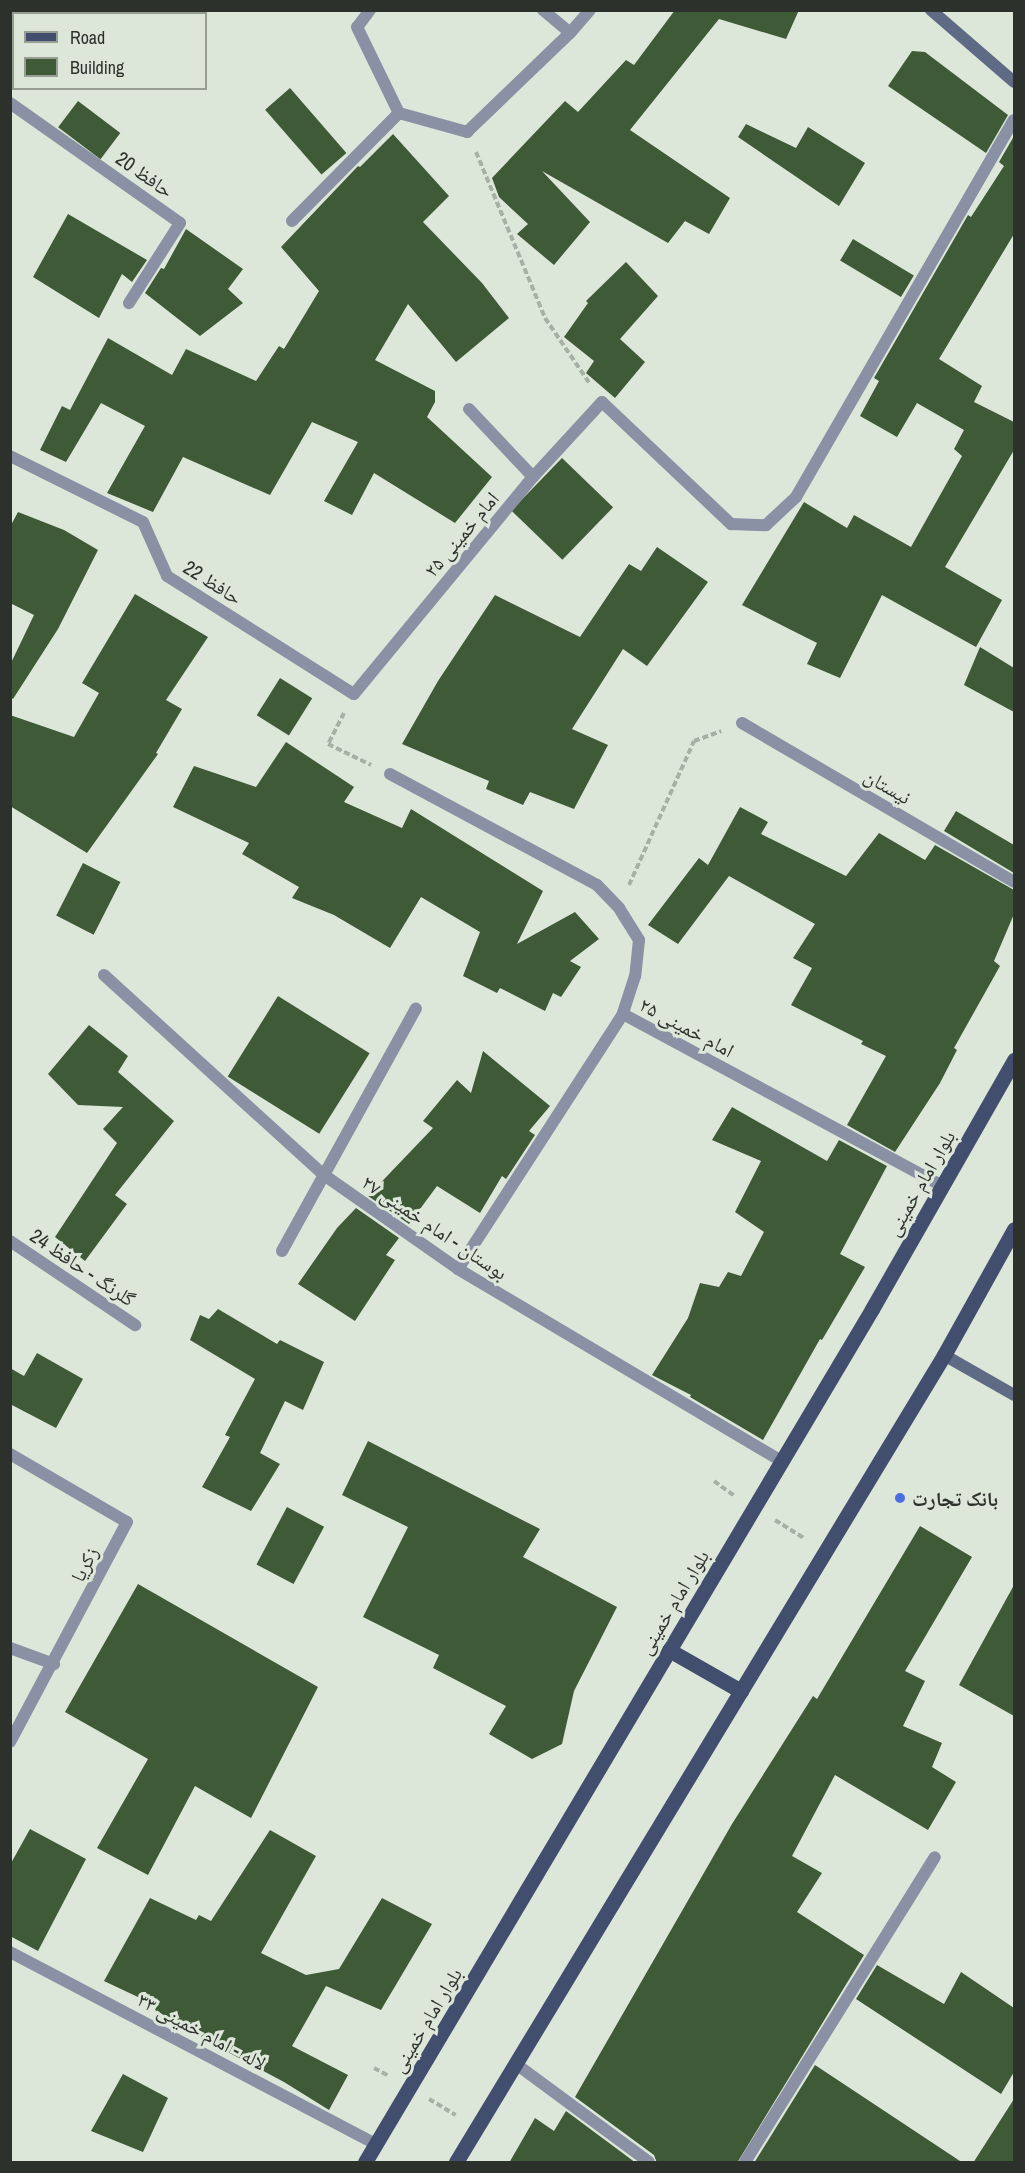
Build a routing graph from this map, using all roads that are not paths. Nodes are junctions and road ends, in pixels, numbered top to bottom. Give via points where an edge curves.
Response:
1 (370, 10) edge
2 (543, 10) edge
3 (590, 10) edge
4 (931, 10) edge
5 (570, 33) junction
6 (1014, 82) edge
7 (10, 103) edge
8 (399, 113) junction
9 (1014, 120) edge
10 (292, 221) dead end
11 (129, 303) dead end
12 (469, 409) dead end
13 (12, 462) edge
14 (533, 477) junction
15 (354, 693) joint
16 (742, 723) road end
17 (390, 774) road end
18 (1014, 882) edge
19 (104, 975) dead end
20 (416, 1008) dead end
21 (623, 1014) junction
22 (1014, 1060) edge
23 (324, 1175) junction
24 (942, 1186) junction
25 (1014, 1229) edge
26 (10, 1242) edge
27 (282, 1251) dead end
28 (458, 1269) junction
29 (135, 1325) dead end
30 (944, 1355) junction
31 (1014, 1395) edge
32 (10, 1454) edge
33 (781, 1461) junction
34 (10, 1648) edge
35 (669, 1650) junction
36 (54, 1664) junction
37 (741, 1691) junction
38 (10, 1742) edge
39 (935, 1857) dead end
40 (10, 1952) edge
41 (516, 2064) junction
42 (376, 2144) junction
43 (365, 2163) edge
44 (456, 2163) edge
45 (649, 2163) edge
46 (745, 2163) edge

1 - 8 street via 357,27
2 - 5 street
3 - 5 street
4 - 6 street
5 - 8 street via 468,132
7 - 11 street, حافظ 20 via 180,223
8 - 10 street
9 - 14 street, امام خمینی ۲۵ via 796,497 766,525 731,524 602,402
12 - 14 street
13 - 15 street, حافظ 22 via 143,522 167,576
14 - 15 street, امام خمینی ۲۵
16 - 18 street, نیستان
17 - 21 street, امام خمینی ۲۵ via 597,885 619,908 639,940 635,976
19 - 23 street, بوستان - امام خمینی ۲۷
20 - 23 street
21 - 24 street, امام خمینی ۲۵
21 - 28 street
22 - 24 main road, بلوار امام خمینی
23 - 27 street
23 - 28 street, بوستان - امام خمینی ۲۷
24 - 33 main road, بلوار امام خمینی
25 - 30 main road
26 - 29 street, گلرنگ - حافظ 24
28 - 33 street, بوستان - امام خمینی ۲۷
30 - 31 street
30 - 37 main road
32 - 36 street, زکریا via 127,1522
33 - 35 main road, بلوار امام خمینی
34 - 36 street
35 - 37 main road
35 - 42 main road, بلوار امام خمینی
36 - 38 street, زکریا
37 - 41 main road
39 - 46 street
40 - 42 street, لاله - امام خمینی ۳۳
41 - 44 main road
41 - 45 street
42 - 43 main road, بلوار امام خمینی

